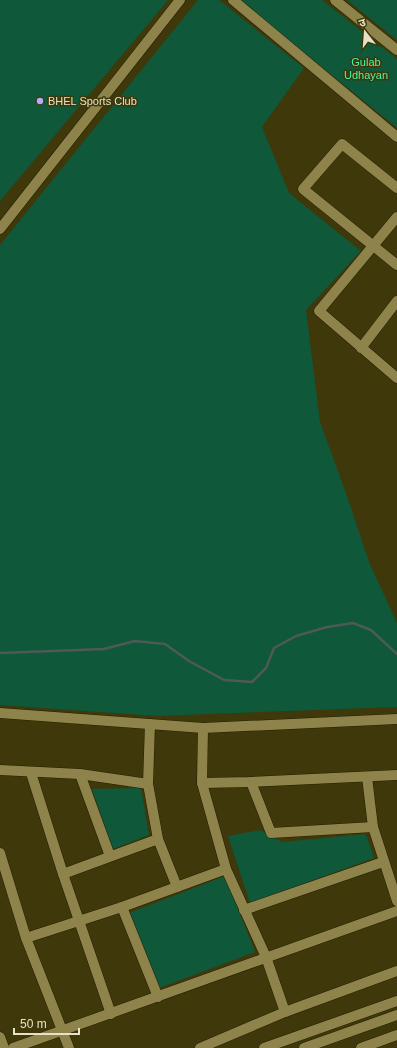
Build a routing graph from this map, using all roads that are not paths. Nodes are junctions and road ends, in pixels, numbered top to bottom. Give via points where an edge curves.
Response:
1 (180, 0) edge
2 (233, 0) edge
3 (335, 0) edge
4 (397, 50) edge
5 (397, 137) edge
6 (397, 188) edge
7 (397, 217) edge
8 (0, 230) edge
9 (374, 246) junction
10 (397, 265) edge
11 (397, 302) edge
12 (361, 348) junction
13 (397, 378) edge
14 (0, 713) edge
15 (397, 719) edge
16 (150, 724) junction
17 (203, 728) junction
18 (0, 770) edge
19 (31, 772) junction
20 (80, 774) junction
21 (397, 775) edge
22 (367, 777) junction
23 (251, 782) junction
24 (202, 783) junction
25 (148, 784) junction
26 (373, 827) junction
27 (158, 839) junction
28 (0, 853) edge
29 (110, 856) junction
30 (383, 862) junction
31 (226, 869) junction
32 (63, 874) junction
33 (4, 881) edge
34 (177, 887) junction
35 (397, 901) edge
36 (122, 907) junction
37 (244, 910) junction
38 (397, 911) edge
39 (79, 921) junction
40 (26, 938) junction
41 (266, 957) junction
42 (397, 971) edge
43 (158, 997) junction
44 (397, 1001) edge
45 (285, 1012) junction
46 (111, 1014) junction
47 (397, 1015) edge
48 (62, 1030) junction
49 (397, 1035) edge
50 (0, 1037) edge
51 (4, 1048) edge
52 (14, 1048) edge
53 (69, 1048) edge
54 (200, 1048) edge
55 (264, 1048) edge
56 (304, 1048) edge
57 (362, 1048) edge

1 - 8 street
2 - 5 street
3 - 4 street
6 - 9 street via 342,144 303,189
7 - 9 street
9 - 10 street
9 - 12 street via 319,311
11 - 12 street
12 - 13 street
14 - 16 street
15 - 17 street
16 - 17 street
16 - 25 street
17 - 24 street
18 - 19 street
19 - 20 street
19 - 32 street
20 - 25 street
20 - 29 street
21 - 22 street
22 - 23 street
22 - 26 street
23 - 24 street
23 - 26 street via 271,833
24 - 31 street
25 - 27 street
26 - 30 street
27 - 29 street
27 - 34 street
28 - 33 street
29 - 32 street
30 - 35 street
30 - 37 street
31 - 34 street
31 - 37 street
32 - 39 street
33 - 40 street
34 - 36 street
36 - 39 street
36 - 43 street
37 - 41 street
38 - 41 street
39 - 40 street
39 - 46 street
40 - 48 street
41 - 43 street
41 - 45 street
42 - 45 street
43 - 46 street
44 - 55 street
45 - 54 street
46 - 48 street
47 - 56 street
48 - 52 street
48 - 53 street
49 - 57 street
50 - 51 street

